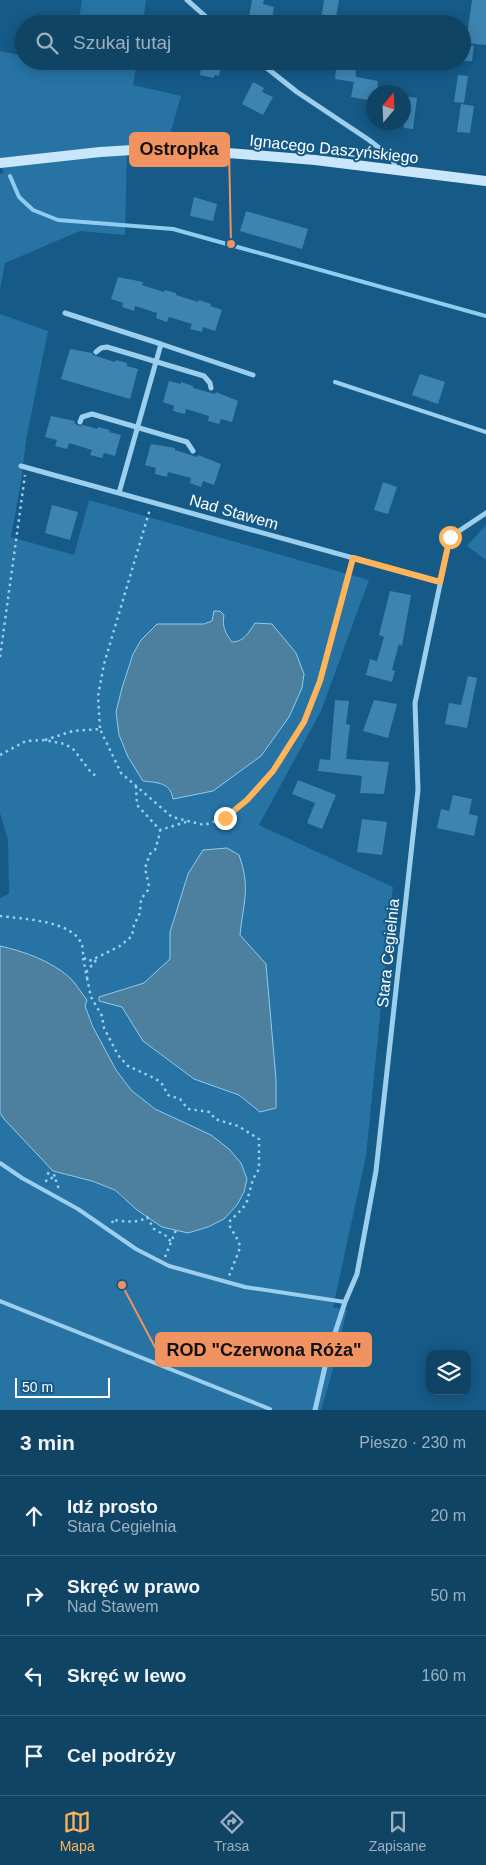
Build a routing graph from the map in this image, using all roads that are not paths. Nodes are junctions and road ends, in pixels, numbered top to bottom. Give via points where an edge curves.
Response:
1 (187, 0) edge
2 (204, 15) edge
3 (269, 70) edge
4 (0, 163) edge
5 (396, 169) junction
6 (486, 181) edge
7 (65, 313) dead end
8 (161, 344) junction
9 (96, 352) dead end
10 (156, 361) junction
11 (253, 375) dead end
12 (335, 382) dead end
13 (210, 388) dead end
14 (80, 422) dead end
15 (137, 428) junction
16 (486, 432) edge
17 (193, 451) dead end
18 (24, 467) road end
19 (119, 493) junction
20 (486, 513) edge
21 (440, 582) junction
22 (0, 1163) edge
23 (0, 1301) edge
24 (345, 1302) junction
25 (270, 1409) edge
26 (315, 1410) edge

1 - 2 street
3 - 5 street via 369,140 392,158
4 - 5 main road, Ignacego Daszyńskiego via 166,148
5 - 6 main road, Ignacego Daszyńskiego
7 - 8 street
8 - 10 street
8 - 11 street
9 - 10 street via 107,347
10 - 13 street via 204,376
10 - 15 street
12 - 16 lane
14 - 15 street via 82,417 92,414
15 - 17 street via 187,442
15 - 19 street
18 - 19 street, Nad Stawem
19 - 21 street, Nad Stawem
20 - 21 street, Stara Cegielnia via 450,537
21 - 24 street, Stara Cegielnia via 415,703 418,790 376,1171 357,1274
22 - 24 lane via 168,1266 245,1287
23 - 25 lane
24 - 26 street, Stara Cegielnia

